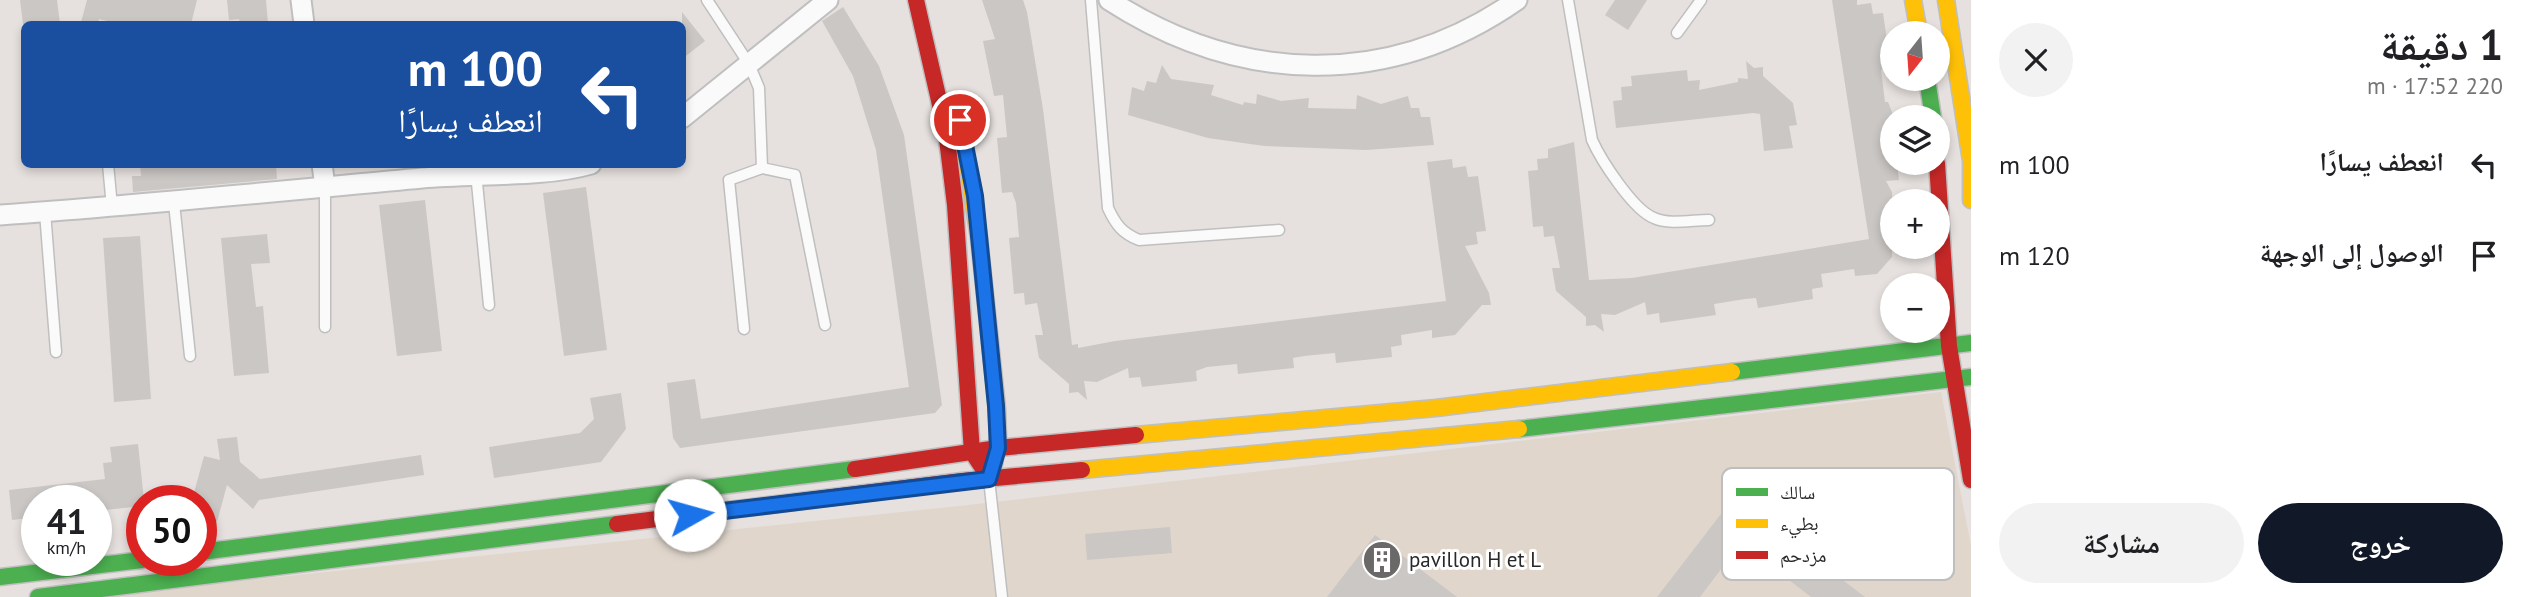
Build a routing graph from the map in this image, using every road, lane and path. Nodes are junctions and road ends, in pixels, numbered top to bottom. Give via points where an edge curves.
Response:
1 (301, 0) edge
2 (707, 0) edge
3 (828, 0) edge
4 (916, 0) edge
5 (933, 0) edge
6 (1091, 0) edge
7 (1109, 0) edge
8 (1517, 0) edge
9 (1568, 0) edge
10 (1701, 0) edge
11 (1913, 0) edge
12 (1946, 0) edge
13 (303, 21) edge
14 (1917, 21) edge
15 (939, 27) dead end
16 (1677, 33) dead end
17 (750, 64) junction
18 (948, 67) dead end
19 (686, 115) edge
20 (108, 168) edge
21 (323, 168) edge
22 (578, 168) edge
23 (762, 168) junction
24 (476, 173) junction
25 (1938, 175) edge
26 (325, 187) junction
27 (1971, 200) edge
28 (174, 203) junction
29 (111, 207) junction
30 (45, 212) junction
31 (0, 215) edge
32 (1709, 220) dead end
33 (1279, 230) dead end
34 (489, 305) dead end
35 (825, 325) dead end
36 (325, 327) dead end
37 (744, 330) dead end
38 (1971, 343) edge
39 (1949, 346) junction
40 (56, 352) dead end
41 (190, 356) dead end
42 (1971, 377) edge
43 (1954, 378) junction
44 (998, 448) junction
45 (972, 452) junction
46 (989, 479) junction
47 (1971, 480) edge
48 (217, 550) edge
49 (126, 561) edge
50 (0, 577) edge
51 (38, 597) edge
52 (1002, 597) edge

1 - 13 street
2 - 17 lane
3 - 17 street
4 - 45 main road via 946,131 956,205
5 - 15 main road
6 - 33 lane via 1108,208 1115,223 1139,240
7 - 8 street via 1183,41 1227,55 1319,66 1410,53 1454,37
9 - 32 lane via 1592,140 1599,155 1652,218
10 - 16 lane
11 - 14 main road
12 - 27 main road via 1971,161
17 - 19 street
17 - 23 lane via 759,88
18 - 44 main road via 975,196
20 - 29 lane
21 - 26 street
22 - 24 street
23 - 35 lane via 795,175
23 - 37 lane via 729,180
24 - 26 street
24 - 34 lane
25 - 39 main road
26 - 28 street
26 - 36 lane
28 - 29 street
28 - 41 lane
29 - 30 street
30 - 31 street
30 - 40 lane
38 - 39 main road
39 - 43 main road
39 - 44 main road via 1436,408
42 - 43 main road
43 - 46 main road via 1622,419
43 - 47 main road
44 - 45 main road
44 - 46 main road
45 - 46 main road
45 - 48 main road
46 - 51 main road
46 - 52 lane
49 - 50 main road

